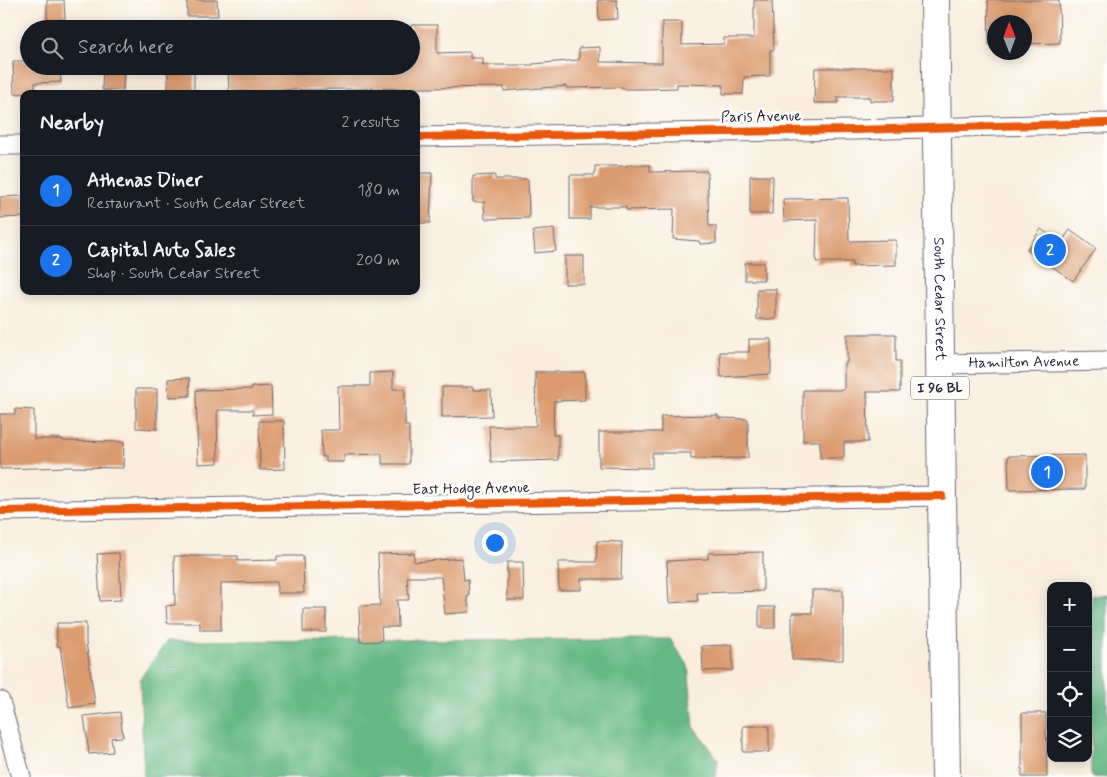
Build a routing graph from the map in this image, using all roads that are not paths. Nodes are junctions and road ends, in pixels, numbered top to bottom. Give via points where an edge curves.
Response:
1 (935, 0) edge
2 (1107, 123) edge
3 (937, 126) junction
4 (420, 138) edge
5 (0, 145) edge
6 (20, 145) edge
7 (1107, 360) edge
8 (940, 364) junction
9 (942, 496) junction
10 (0, 511) edge
11 (0, 701) edge
12 (21, 777) edge
13 (946, 777) edge

1 - 3 main road, South Cedar Street / I 96 BL
2 - 3 street, Paris Avenue
3 - 4 street, Paris Avenue
3 - 8 main road, South Cedar Street / I 96 BL
5 - 6 street
7 - 8 street, Hamilton Avenue
8 - 9 main road, South Cedar Street / I 96 BL
9 - 10 street, East Hodge Avenue
9 - 13 main road, South Cedar Street / I 96 BL
11 - 12 street

